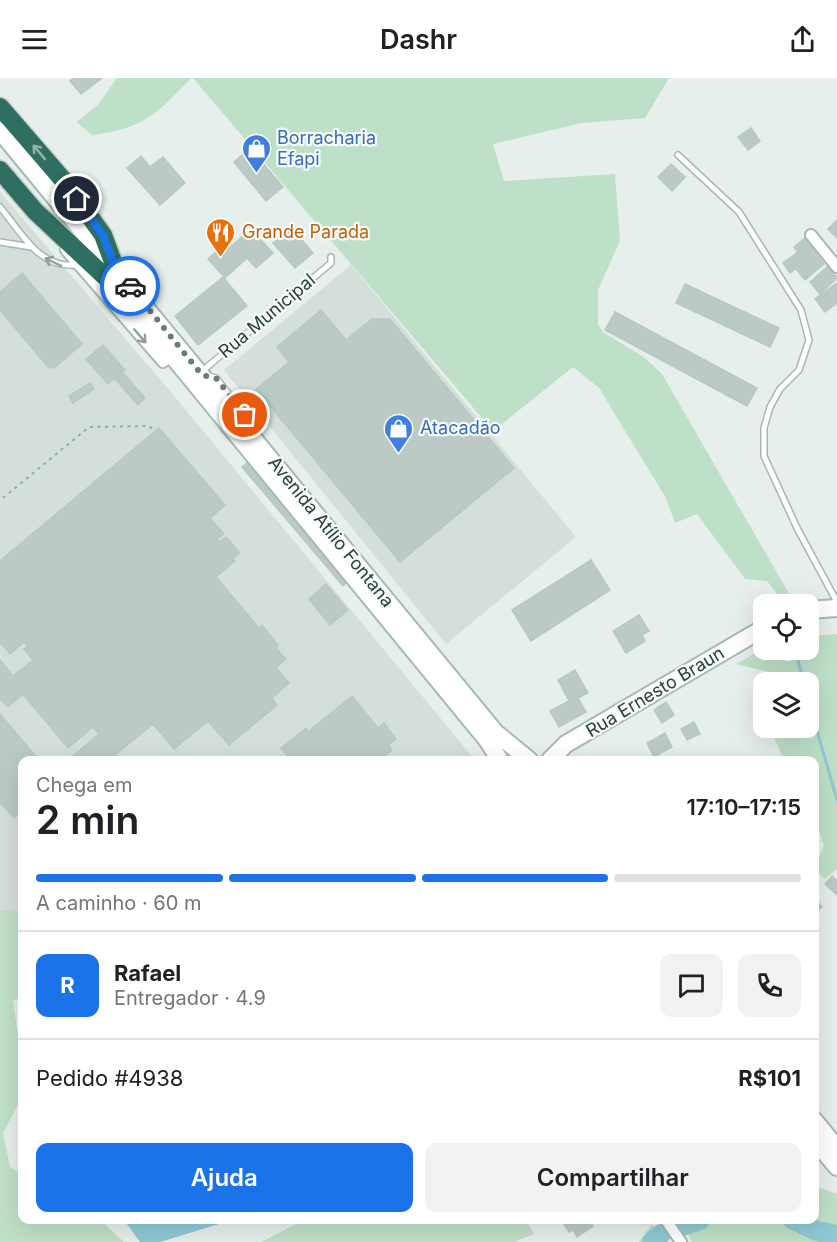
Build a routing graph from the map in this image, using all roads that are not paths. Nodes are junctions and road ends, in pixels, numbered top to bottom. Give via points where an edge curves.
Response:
1 (0, 107) edge
2 (0, 130) edge
3 (0, 148) edge
4 (678, 155) dead end
5 (0, 170) edge
6 (0, 207) edge
7 (35, 211) junction
8 (811, 235) dead end
9 (0, 242) edge
10 (31, 247) junction
11 (331, 257) dead end
12 (78, 265) junction
13 (837, 267) edge
14 (116, 279) junction
15 (167, 359) junction
16 (200, 374) junction
17 (837, 602) edge
18 (837, 608) edge
19 (819, 609) edge
20 (753, 634) edge
21 (497, 756) edge
22 (524, 756) edge
23 (554, 756) edge
24 (819, 1126) edge
25 (819, 1146) edge
26 (837, 1148) edge
27 (837, 1167) edge
28 (669, 1224) edge
29 (681, 1242) edge

14 -> 1 highway via 103,235 64,181
2 - 14 main road
3 - 14 main road
4 - 17 lane via 739,212 801,310 809,339 799,370 780,389 770,407 764,428 764,456
5 - 7 highway
6 - 10 lane
7 - 12 street
7 - 14 highway
8 - 13 street
9 - 10 lane
12 -> 10 lane via 58,266
11 - 16 lane, Rua Municipal via 331,263
12 -> 15 street
14 - 15 main road, Avenida Atílio Fontana
14 - 16 main road, Avenida Atílio Fontana
15 - 21 main road, Avenida Atílio Fontana
16 - 22 main road, Avenida Atílio Fontana via 496,733
18 - 19 main road
20 - 23 main road, Rua Ernesto Braun via 566,744
24 - 26 main road
25 - 27 main road
28 - 29 street

